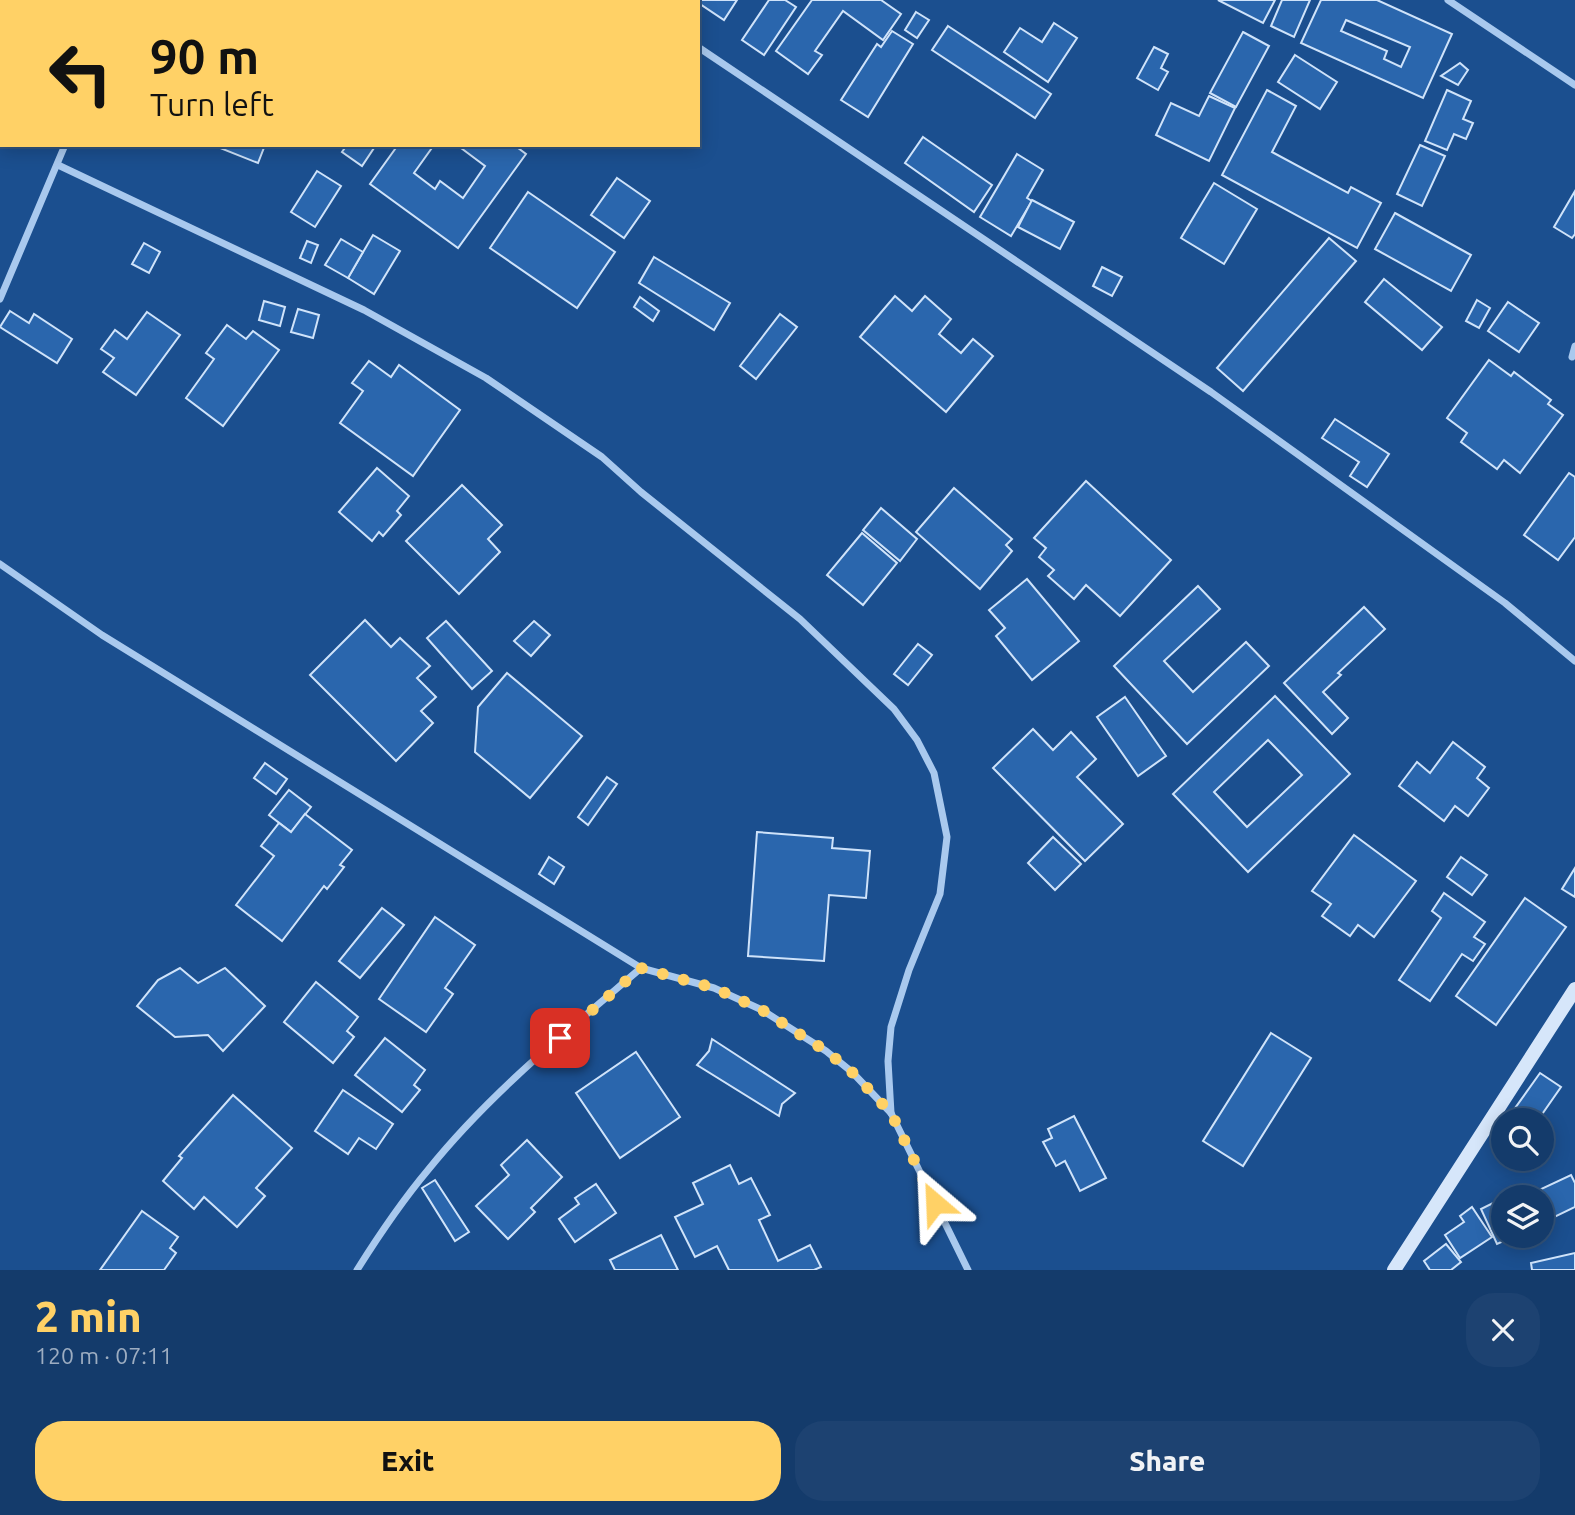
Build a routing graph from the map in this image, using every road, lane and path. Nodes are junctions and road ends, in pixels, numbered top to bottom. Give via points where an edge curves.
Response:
1 (1448, 0) edge
2 (700, 48) edge
3 (1575, 85) edge
4 (64, 147) edge
5 (58, 165) junction
6 (0, 299) edge
7 (1575, 346) edge
8 (1572, 357) dead end
9 (0, 565) edge
10 (1575, 661) edge
11 (641, 968) junction
12 (1575, 989) edge
13 (891, 1113) junction
14 (357, 1270) edge
15 (968, 1270) edge
16 (1394, 1270) edge

1 - 3 street
2 - 10 street via 1211,392 1505,603
4 - 5 street
5 - 6 street
5 - 13 street via 364,310 486,378 602,457 800,619 894,709 934,773 947,837 940,894 891,1027
7 - 8 street
9 - 11 street via 103,635
11 - 13 street via 714,988 762,1010 826,1051
11 - 14 street via 470,1122 384,1226
12 - 16 street
13 - 15 street

